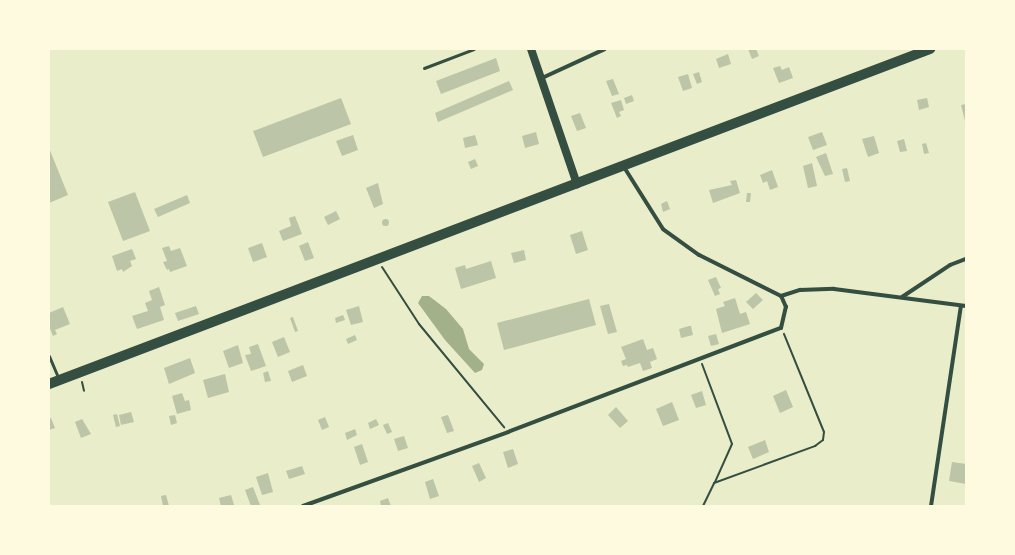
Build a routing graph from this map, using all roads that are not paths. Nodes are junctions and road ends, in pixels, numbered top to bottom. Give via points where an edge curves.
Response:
1 (474, 49) edge
2 (531, 49) edge
3 (605, 49) edge
4 (930, 49) edge
5 (424, 68) dead end
6 (542, 78) junction
7 (624, 166) junction
8 (577, 184) junction
9 (966, 259) edge
10 (781, 296) junction
11 (902, 298) junction
12 (964, 306) edge
13 (49, 356) edge
14 (59, 380) junction
15 (49, 384) edge
16 (303, 506) edge
17 (931, 506) edge

1 - 5 lane
2 - 6 main road
3 - 6 street
4 - 7 main road
6 - 8 main road
7 - 8 main road
7 - 10 street via 663,229 699,255
8 - 14 main road
9 - 11 street via 950,265
10 - 11 street via 800,290 834,289
10 - 16 street via 786,307 781,328 508,432
11 - 12 street
12 - 17 street
13 - 14 lane
14 - 15 main road

